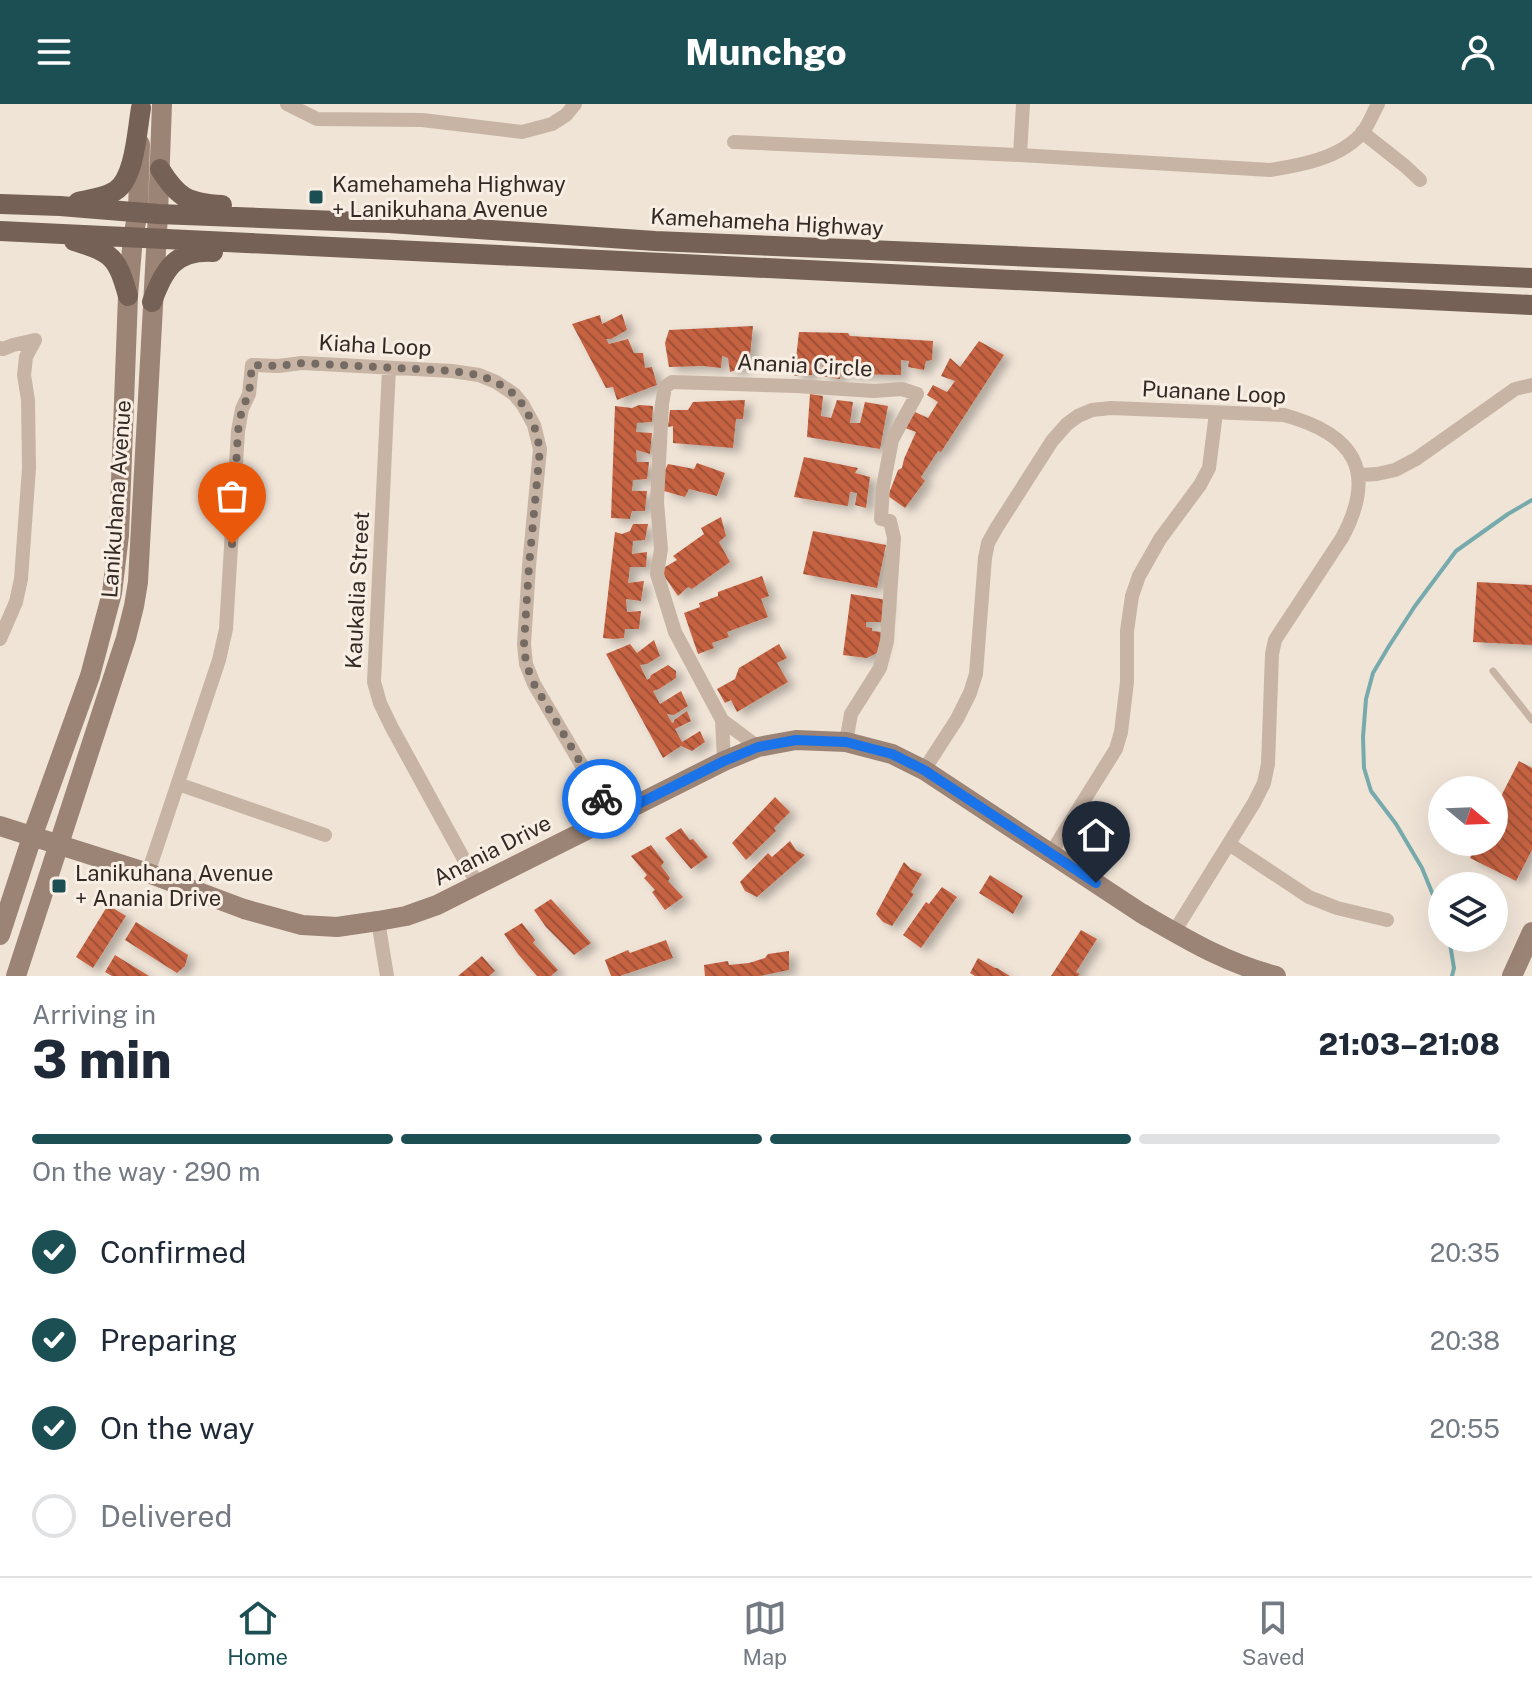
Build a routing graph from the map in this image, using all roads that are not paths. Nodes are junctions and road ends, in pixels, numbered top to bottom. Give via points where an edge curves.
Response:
1 (162, 104) edge
2 (287, 104) edge
3 (575, 104) edge
4 (1023, 104) edge
5 (1378, 104) edge
6 (142, 106) edge
7 (1362, 132) junction
8 (734, 142) dead end
9 (1020, 155) junction
10 (160, 169) junction
11 (1420, 180) dead end
12 (0, 204) edge
13 (60, 206) junction
14 (148, 213) junction
15 (389, 223) junction
16 (0, 231) edge
17 (51, 234) junction
18 (133, 237) junction
19 (156, 238) junction
20 (443, 253) junction
21 (1532, 278) edge
22 (128, 296) junction
23 (152, 302) junction
24 (1532, 305) edge
25 (0, 348) edge
26 (389, 368) junction
27 (1532, 385) edge
28 (1216, 413) junction
29 (1360, 475) junction
30 (0, 639) edge
31 (1493, 671) dead end
32 (722, 720) junction
33 (1532, 720) edge
34 (846, 742) junction
35 (758, 747) junction
36 (724, 761) junction
37 (924, 770) junction
38 (178, 784) junction
39 (612, 817) junction
40 (0, 826) edge
41 (325, 835) dead end
42 (32, 837) junction
43 (1229, 844) junction
44 (59, 846) junction
45 (1051, 853) junction
46 (148, 873) junction
47 (478, 885) junction
48 (1387, 920) dead end
49 (378, 921) junction
50 (1174, 932) junction
51 (1532, 932) edge
52 (0, 935) edge
53 (16, 976) edge
54 (387, 976) edge
55 (1276, 976) edge
56 (1512, 976) edge

1 - 10 street, Lanikuhana Avenue
2 - 3 street via 317,119 422,120 522,132 552,124
4 - 9 street
5 - 7 street
6 - 13 main road via 123,185 98,198
6 - 14 street, Lanikuhana Avenue
7 - 9 street via 1336,153 1302,166 1270,170
7 - 11 street
8 - 9 street
10 - 14 street, Lanikuhana Avenue
10 - 15 main road via 183,198 205,204
12 - 13 main road, Kamehameha Highway
13 - 14 main road, Kamehameha Highway
14 - 15 main road, Kamehameha Highway
14 - 18 street, Lanikuhana Avenue
14 - 19 street, Lanikuhana Avenue
15 - 21 main road, Kamehameha Highway via 655,241
16 - 17 main road, Kamehameha Highway
17 - 18 main road, Kamehameha Highway
17 - 22 main road via 111,256
18 - 19 main road, Kamehameha Highway
18 - 22 street, Lanikuhana Avenue
19 - 20 main road, Kamehameha Highway
19 - 23 street, Lanikuhana Avenue
20 - 23 main road via 297,257 200,251 167,268
20 - 24 main road, Kamehameha Highway
22 - 42 street, Lanikuhana Avenue via 112,593 90,676
23 - 44 street, Lanikuhana Avenue via 134,606
25 - 30 street via 35,340 24,375 29,468 21,579
26 - 38 street, Kiaha Loop via 252,365 238,431 226,629
26 - 39 street, Kiaha Loop via 479,375 514,394 534,425 540,449 526,664
26 - 47 street, Kaukalia Street via 374,682 391,726
27 - 29 street via 1515,389 1395,470
28 - 29 street, Puanane Loop via 1284,415 1306,421 1347,450
28 - 37 street, Puanane Loop via 1092,410 1067,424 1052,441 988,543 976,674 957,719
28 - 45 street via 1209,468 1160,539 1132,596 1116,749
29 - 43 street via 1352,521 1275,640 1264,783
31 - 33 lane
32 - 34 street, Anania Circle via 675,632 657,574 665,387 684,381 902,389 917,394 892,440 883,487 881,519 890,521 894,538 887,641 880,668 851,714
32 - 35 street, Anania Circle
32 - 36 street, Anania Circle
34 - 35 street, Anania Drive via 796,740
34 - 37 street, Anania Drive via 892,754
35 - 36 street, Anania Drive
36 - 39 street, Anania Drive
37 - 45 street, Anania Drive
38 - 41 street
38 - 46 street, Kiaha Loop
39 - 47 street, Anania Drive
40 - 42 street, Anania Drive
42 - 44 street, Anania Drive
42 - 52 street, Lanikuhana Avenue
43 - 48 street via 1309,897
43 - 50 street
44 - 46 street, Anania Drive
44 - 53 street, Lanikuhana Avenue
45 - 50 street, Anania Drive
46 - 49 street, Anania Drive via 302,925
47 - 49 street, Anania Drive via 437,905
49 - 54 street
50 - 55 street, Anania Drive via 1222,958
51 - 56 street

